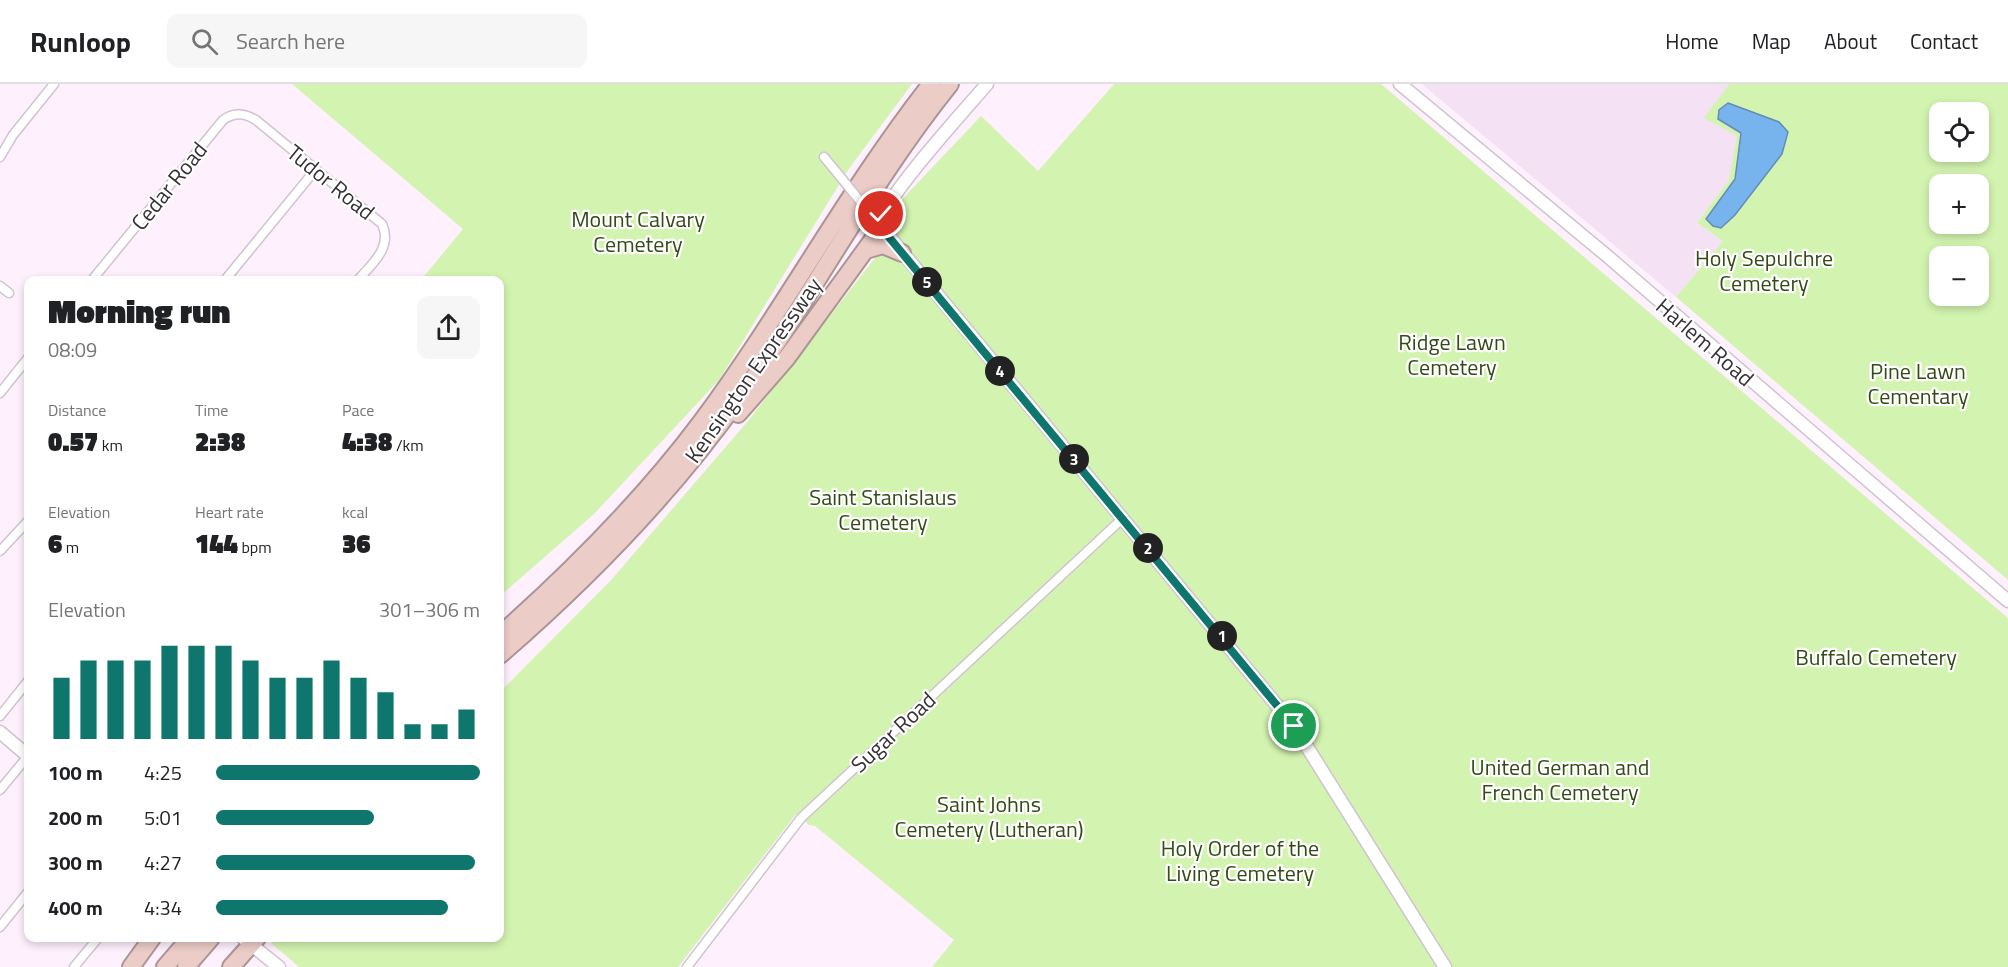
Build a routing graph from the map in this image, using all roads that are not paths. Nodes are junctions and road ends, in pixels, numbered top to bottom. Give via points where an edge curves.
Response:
1 (54, 84) edge
2 (931, 84) edge
3 (950, 84) edge
4 (987, 84) edge
5 (1400, 84) edge
6 (256, 120) joint
7 (0, 157) edge
8 (824, 158) dead end
9 (316, 169) junction
10 (876, 220) junction
11 (866, 250) junction
12 (903, 252) junction
13 (95, 276) edge
14 (228, 276) edge
15 (361, 276) edge
16 (0, 286) edge
17 (9, 293) dead end
18 (24, 363) edge
19 (0, 393) edge
20 (702, 448) junction
21 (1123, 518) junction
22 (24, 525) edge
23 (0, 551) edge
24 (2008, 601) edge
25 (504, 631) edge
26 (504, 651) edge
27 (24, 686) edge
28 (0, 716) edge
29 (0, 732) edge
30 (24, 753) edge
31 (24, 761) edge
32 (0, 790) edge
33 (24, 897) edge
34 (0, 927) edge
35 (95, 942) edge
36 (149, 942) edge
37 (187, 942) edge
38 (208, 942) edge
39 (248, 942) edge
40 (251, 942) edge
41 (74, 967) edge
42 (131, 967) edge
43 (165, 967) edge
44 (186, 967) edge
45 (231, 967) edge
46 (279, 967) edge
47 (687, 967) edge
48 (1445, 967) edge

1 - 7 street
2 - 25 highway, Kensington Expressway via 734,376 668,465 604,536
3 - 20 highway, Kensington Expressway
4 - 10 street
5 - 24 street, Harlem Road via 1606,255
6 - 9 street, Tudor Road
6 - 13 street, Cedar Road via 236,114 223,120
8 - 10 street, bridge
9 - 14 street
9 - 15 street, Tudor Road via 385,230 383,250
10 - 11 highway via 878,232
10 - 12 street
11 - 12 highway via 883,245
11 - 20 highway via 753,400
12 - 21 street
16 - 17 street
18 - 19 street
20 - 26 highway, Kensington Expressway via 604,560
21 - 47 street, Sugar Road via 801,818
21 - 48 street via 1294,726
22 - 23 street
27 - 28 street
29 - 30 street
31 - 32 street
33 - 34 street
35 - 41 street
36 - 42 highway
37 - 43 highway
38 - 44 highway
39 - 45 highway
40 - 46 street

